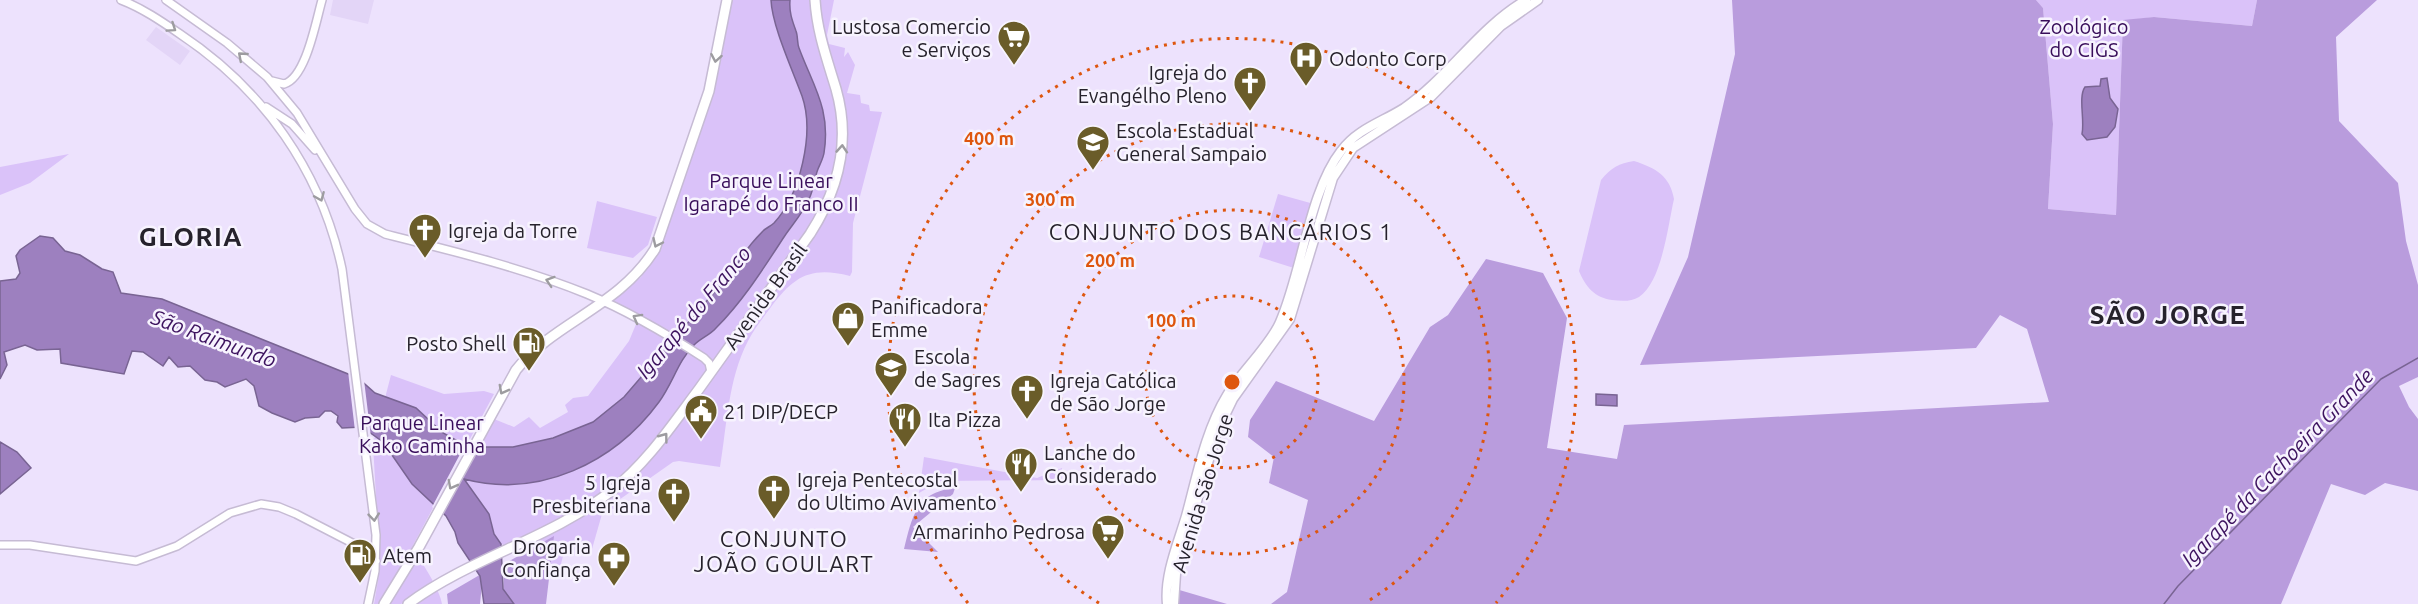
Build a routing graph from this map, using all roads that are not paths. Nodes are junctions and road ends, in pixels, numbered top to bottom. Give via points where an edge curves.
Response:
1 (123, 0) edge
2 (166, 0) edge
3 (322, 0) edge
4 (727, 0) edge
5 (814, 0) edge
6 (1526, 0) edge
7 (1538, 0) edge
8 (267, 77) junction
9 (260, 104) junction
10 (333, 174) junction
11 (605, 302) junction
12 (711, 372) junction
13 (0, 545) edge
14 (360, 547) junction
15 (376, 547) junction
16 (376, 561) junction
17 (368, 604) edge
18 (384, 604) edge
19 (408, 604) edge
20 (1167, 604) edge
21 (1174, 604) edge

1 -> 9 street via 159,19 210,55
8 -> 2 street
3 - 8 street via 295,78 279,84
4 -> 11 highway via 709,91 655,249 638,273
12 -> 5 highway, Avenida Brasil via 810,234 837,180 842,158 841,114
6 - 20 main road, Avenida São Jorge via 1498,19 1424,93 1352,137 1339,153 1318,198 1280,322 1226,397 1214,422 1175,552
7 - 21 main road, Avenida São Jorge via 1501,26 1431,96 1359,143 1345,158 1334,178 1290,319 1233,399 1217,432 1176,574
8 - 10 street via 297,113
9 - 10 street via 302,133
9 -> 15 street via 301,159 329,220 342,269
11 -> 10 street via 502,266 385,234 367,224
12 -> 11 street via 709,363 699,354
11 -> 18 highway via 527,357 509,379
19 -> 12 highway, Avenida Brasil via 603,496 657,446
13 - 14 street via 30,545 136,561 177,546 230,513 261,504 288,510
14 - 15 street
14 - 16 street
15 - 16 street
16 - 17 street

